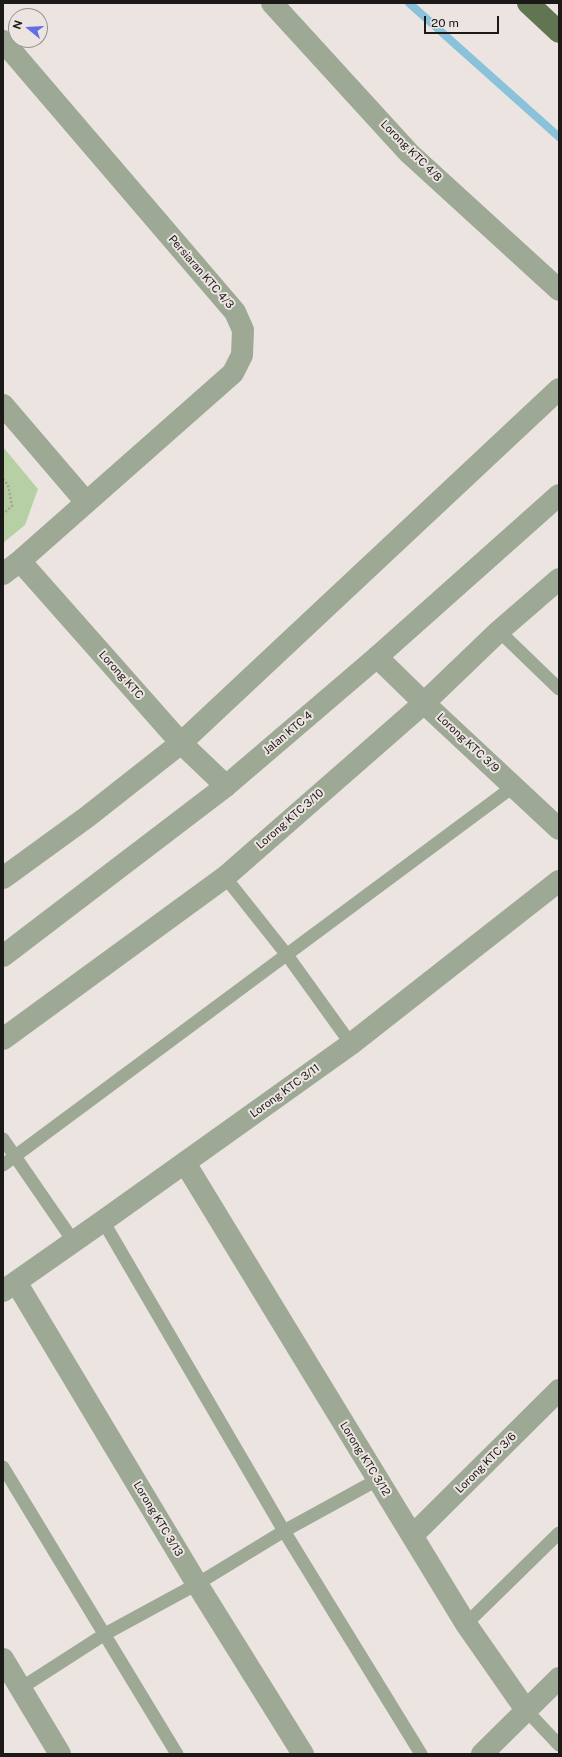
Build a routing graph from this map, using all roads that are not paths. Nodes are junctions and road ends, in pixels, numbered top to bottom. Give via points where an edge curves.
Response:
1 (272, 3) edge
2 (528, 3) edge
3 (559, 32) edge
4 (3, 41) edge
5 (559, 290) edge
6 (559, 389) edge
7 (3, 404) edge
8 (559, 495) edge
9 (86, 502) junction
10 (20, 561) junction
11 (3, 574) edge
12 (559, 579) edge
13 (499, 631) junction
14 (377, 657) junction
15 (559, 689) edge
16 (424, 703) junction
17 (181, 743) junction
18 (226, 786) junction
19 (514, 786) junction
20 (559, 829) edge
21 (225, 877) junction
22 (3, 878) edge
23 (559, 881) edge
24 (287, 955) junction
25 (3, 956) edge
26 (3, 1039) edge
27 (351, 1044) junction
28 (3, 1139) edge
29 (15, 1156) junction
30 (185, 1163) junction
31 (3, 1165) edge
32 (103, 1221) junction
33 (74, 1242) junction
34 (10, 1286) edge
35 (559, 1390) edge
36 (3, 1467) edge
37 (377, 1480) junction
38 (284, 1531) junction
39 (559, 1532) edge
40 (412, 1535) junction
41 (197, 1584) junction
42 (466, 1624) junction
43 (105, 1634) junction
44 (3, 1659) edge
45 (559, 1678) edge
46 (21, 1688) junction
47 (526, 1710) junction
48 (559, 1745) edge
49 (60, 1754) edge
50 (177, 1754) edge
51 (303, 1754) edge
52 (422, 1754) edge
53 (482, 1754) edge

1 - 5 street, Lorong KTC 4/8 via 409,153
2 - 3 main road
4 - 9 street, Persiaran KTC 4/3 via 235,312 243,330 242,355 232,373
6 - 17 street
7 - 9 street
8 - 14 street, Jalan KTC 4
9 - 10 street, Persiaran KTC 4/3
10 - 11 street, Persiaran KTC 4/3
10 - 17 street, Lorong KTC
12 - 13 street, Lorong KTC 3/10
13 - 15 lane
13 - 16 street, Lorong KTC 3/10
14 - 16 street, Lorong KTC 3/9
14 - 18 street, Jalan KTC 4
16 - 19 street, Lorong KTC 3/9
16 - 21 street, Lorong KTC 3/10
17 - 18 street, Lorong KTC
17 - 22 street via 87,817
18 - 25 street, Jalan KTC 4
19 - 20 street, Lorong KTC 3/9
19 - 24 lane
21 - 24 lane
21 - 26 street, Lorong KTC 3/10
23 - 27 street, Lorong KTC 3/11
24 - 27 lane
24 - 29 lane
27 - 30 street, Lorong KTC 3/11
28 - 29 lane
29 - 31 lane
29 - 33 lane
30 - 32 street, Lorong KTC 3/11
30 - 37 street, Lorong KTC 3/12
32 - 33 street, Lorong KTC 3/11
32 - 38 lane
33 - 34 street, Lorong KTC 3/11
34 - 41 street, Lorong KTC 3/13
35 - 40 street, Lorong KTC 3/6
36 - 43 lane
37 - 38 lane
37 - 40 street, Lorong KTC 3/12
38 - 41 lane
38 - 52 lane
39 - 42 lane
40 - 42 street, Lorong KTC 3/12
41 - 43 lane
41 - 51 street, Lorong KTC 3/13
42 - 47 street, Lorong KTC 3/12
43 - 46 lane
43 - 50 lane
44 - 46 street
45 - 47 street
46 - 49 street
47 - 48 lane, Lorong KTC 3/12
47 - 53 street

